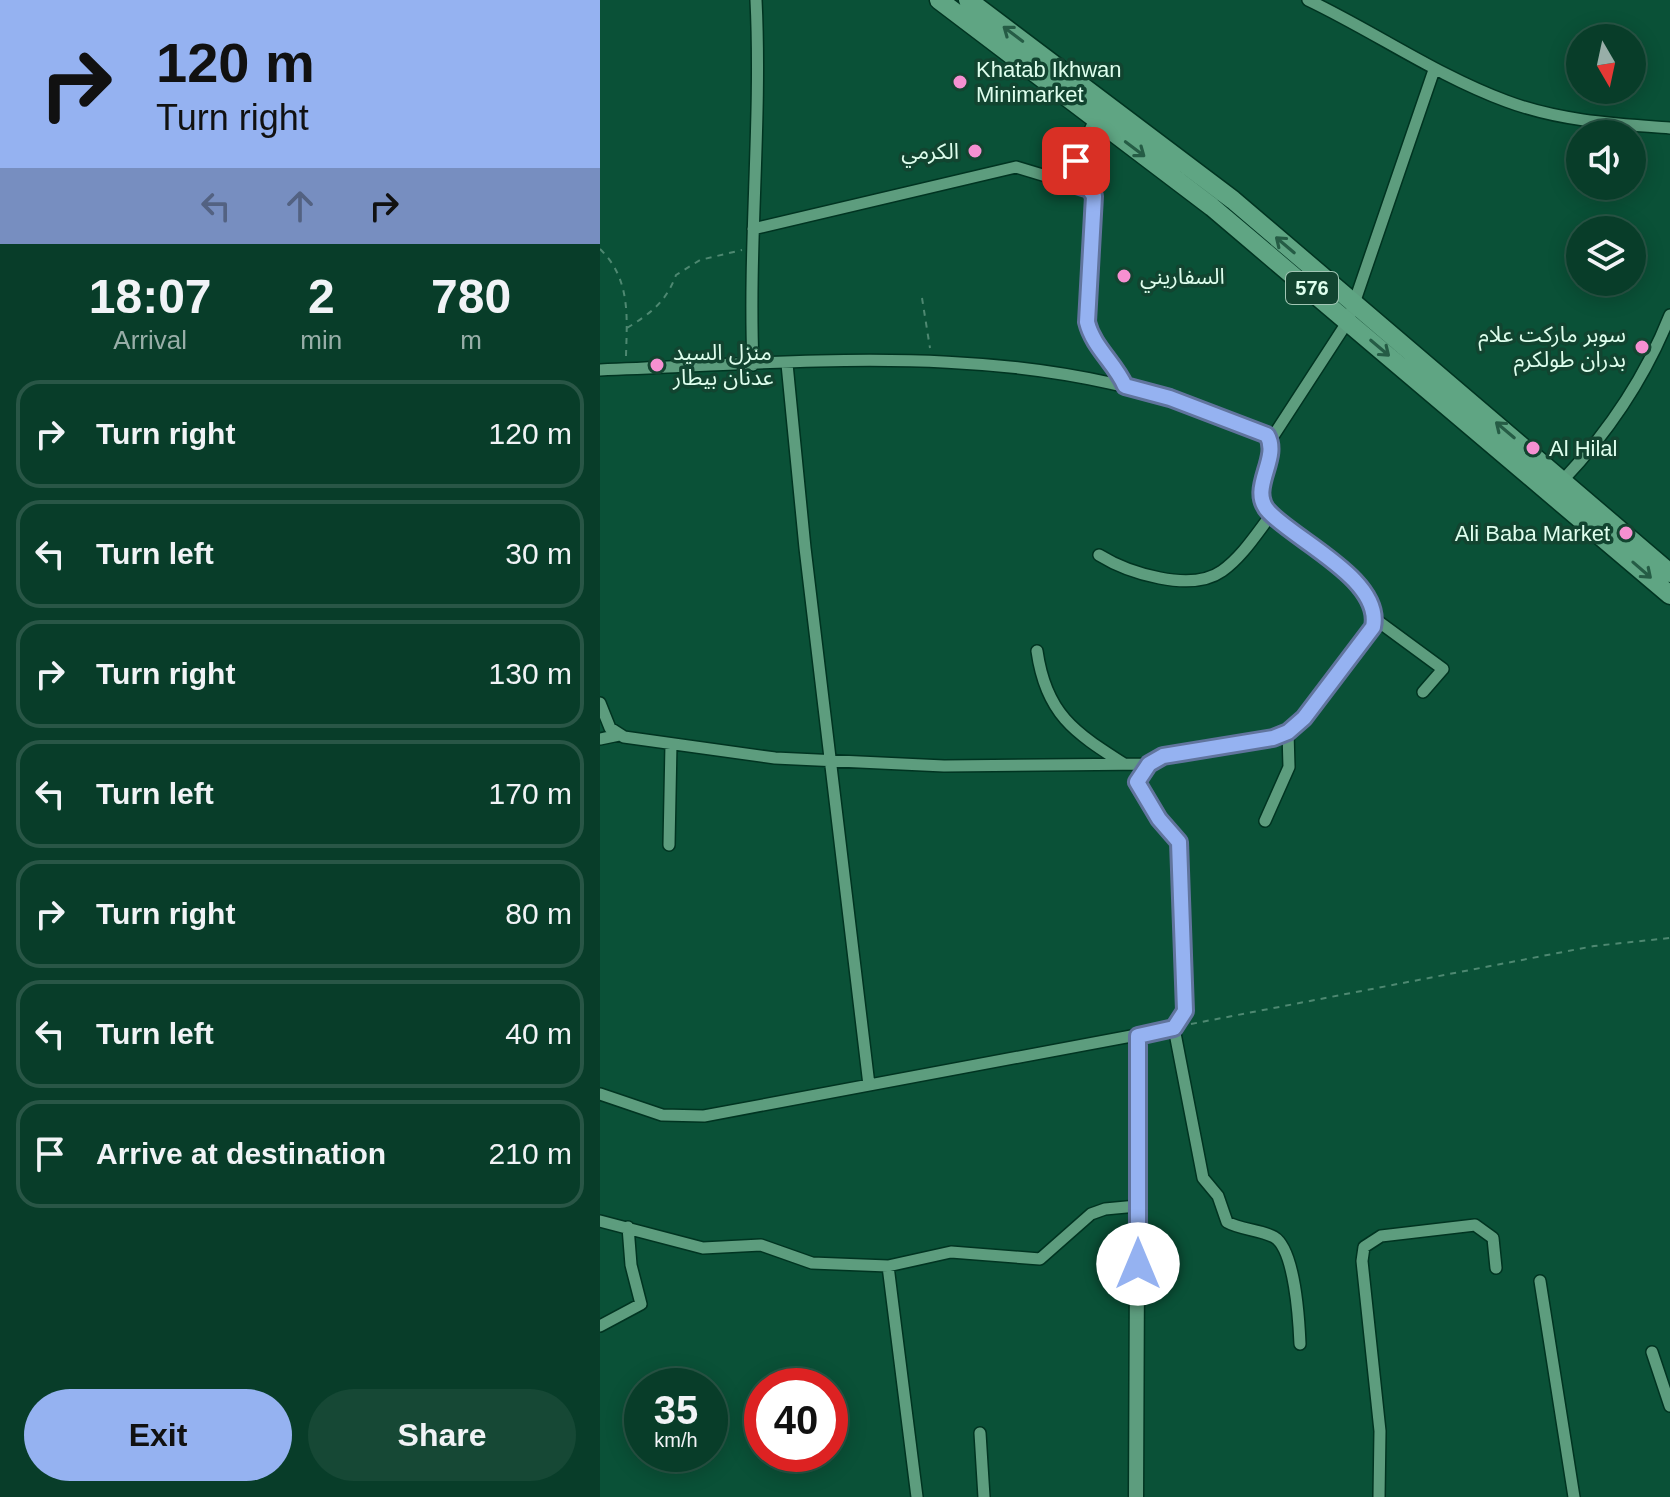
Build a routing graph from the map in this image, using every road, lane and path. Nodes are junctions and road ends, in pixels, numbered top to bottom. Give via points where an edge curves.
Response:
1 (756, 0) edge
2 (939, 0) edge
3 (968, 0) edge
4 (1308, 0) edge
5 (1434, 70) junction
6 (1095, 119) junction
7 (1670, 128) edge
8 (1067, 182) junction
9 (753, 229) junction
10 (752, 248) junction
11 (600, 249) edge
12 (922, 298) dead end
13 (1352, 313) junction
14 (1670, 315) edge
15 (627, 328) junction
16 (933, 361) junction
17 (787, 364) junction
18 (753, 365) junction
19 (628, 369) junction
20 (600, 370) edge
21 (1125, 386) junction
22 (1270, 441) junction
23 (1564, 479) junction
24 (1271, 515) junction
25 (1099, 555) dead end
26 (1668, 567) edge
27 (1670, 595) edge
28 (1375, 619) junction
29 (1037, 651) dead end
30 (1423, 692) dead end
31 (600, 703) edge
32 (1288, 732) junction
33 (619, 735) junction
34 (600, 739) edge
35 (671, 744) junction
36 (831, 760) junction
37 (1124, 764) junction
38 (1149, 764) junction
39 (1265, 821) dead end
40 (669, 845) dead end
41 (1670, 938) edge
42 (1174, 1028) junction
43 (1138, 1036) junction
44 (869, 1085) junction
45 (600, 1094) edge
46 (1137, 1206) junction
47 (600, 1221) edge
48 (628, 1227) junction
49 (888, 1266) junction
50 (1496, 1268) dead end
51 (1540, 1281) dead end
52 (600, 1326) edge
53 (1300, 1344) dead end
54 (1652, 1352) dead end
55 (1670, 1406) edge
56 (980, 1433) dead end
57 (917, 1497) edge
58 (984, 1497) edge
59 (1136, 1497) edge
60 (1379, 1497) edge
61 (1574, 1497) edge

1 - 9 street
2 - 6 main road, 576
13 -> 3 main road, 576 via 1233,200
4 - 5 street
5 - 7 street via 1508,102 1583,121
5 - 13 street
6 - 8 street
6 -> 13 main road, 576
8 - 9 street via 1016,167
8 - 21 street via 1094,196 1087,322
9 - 10 street
10 - 15 path via 700,260 676,275 662,303
10 - 18 street
11 - 15 path via 621,277
12 - 16 path
13 - 22 street
23 -> 13 main road, 576
13 -> 27 main road, 576
14 - 23 street via 1627,401
15 - 19 path
16 - 17 street
16 - 21 street
17 - 18 street
17 - 36 street
18 - 19 street
19 - 20 street
21 - 22 street via 1262,432
22 - 24 street via 1261,495
23 - 26 main road, 576
24 - 25 street via 1221,572 1191,580 1123,570
24 - 28 street via 1324,553 1366,594
28 - 30 street via 1443,669
28 - 32 street via 1304,718
29 - 37 street via 1051,703 1066,723
31 - 33 street via 610,728
32 - 38 street via 1169,755
32 - 39 street via 1289,767
33 - 34 street
33 - 35 street
35 - 36 street
35 - 40 street
36 - 37 street via 944,766
36 - 44 street
37 - 38 street
38 - 42 street via 1137,782 1175,835 1179,849 1185,1011
41 - 42 path via 1594,946
42 - 43 street
42 - 53 street via 1203,1178 1218,1196 1227,1222 1283,1245 1294,1284
43 - 44 street
43 - 46 street
44 - 45 street via 690,1117 662,1115
46 - 49 street via 1091,1214 1040,1259 951,1252
46 - 59 street
47 - 48 street
48 - 49 street via 703,1248 761,1245 812,1263
48 - 52 street via 641,1304
49 - 57 street
50 - 60 street via 1495,1242 1475,1225 1381,1236 1364,1247 1380,1431
51 - 61 street
54 - 55 street
56 - 58 street

